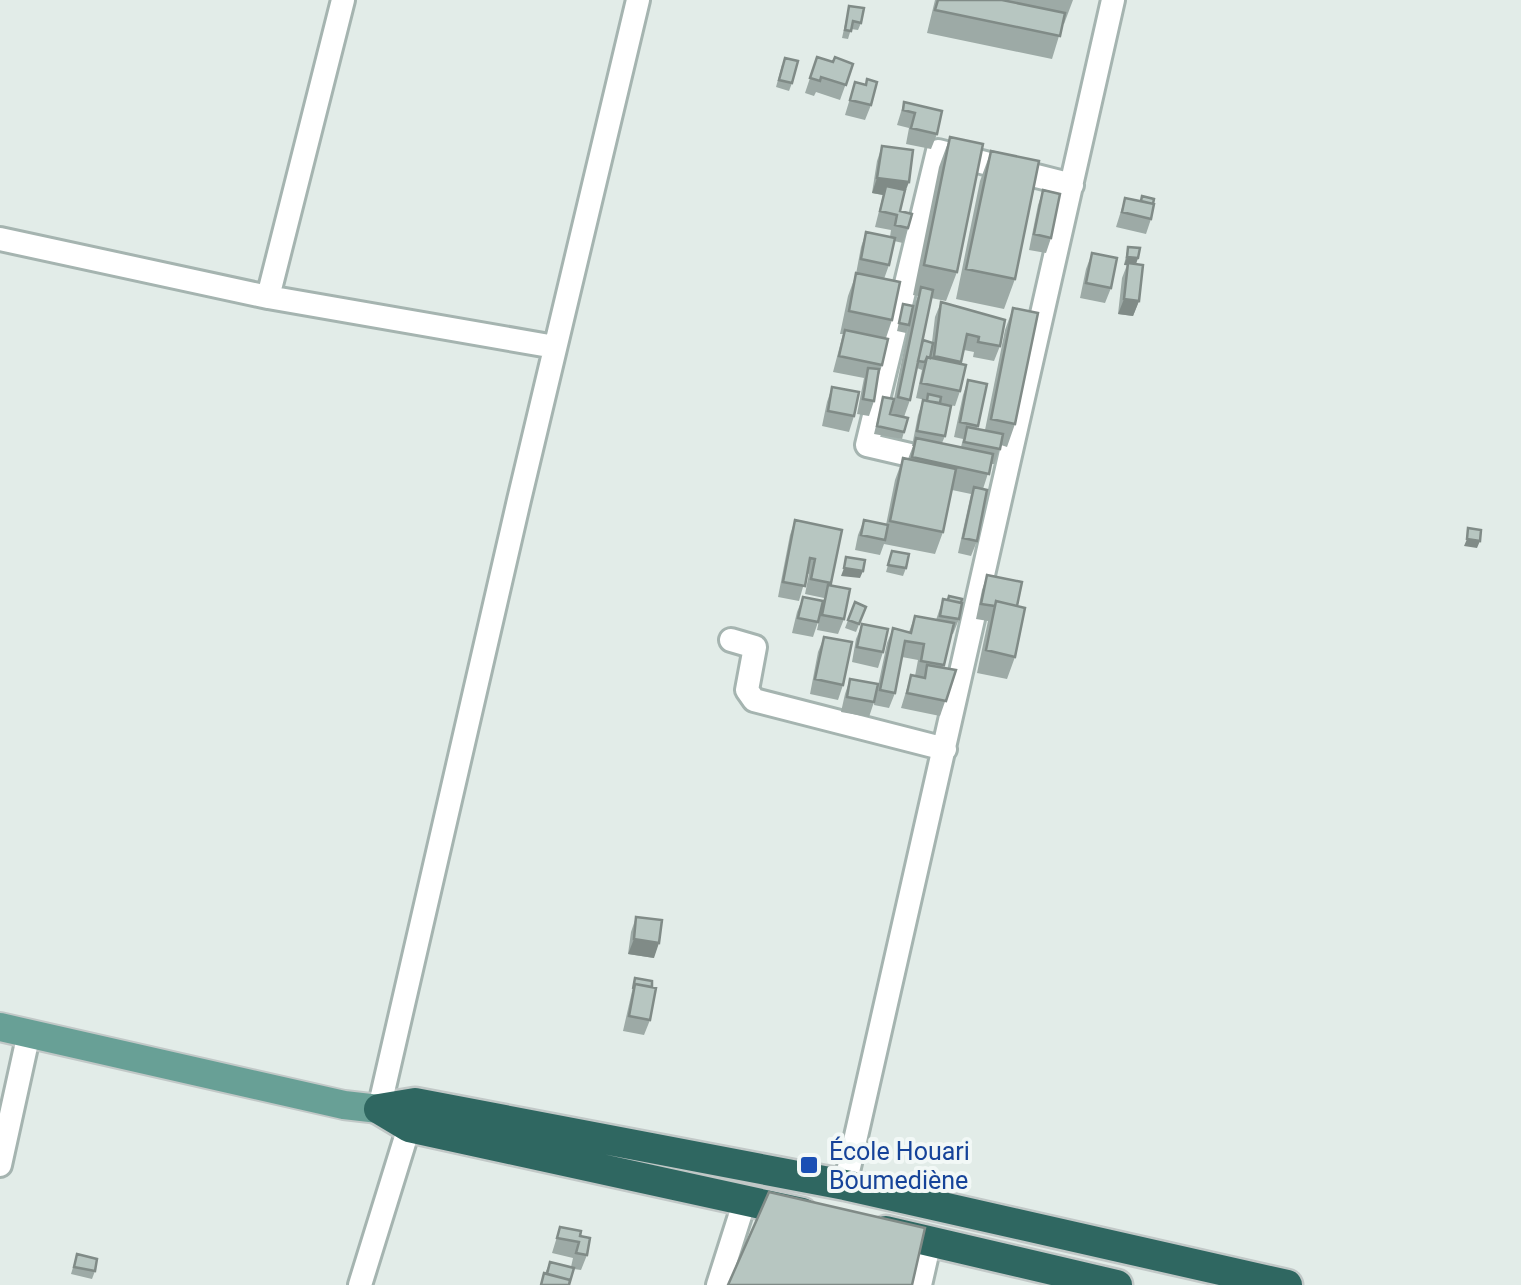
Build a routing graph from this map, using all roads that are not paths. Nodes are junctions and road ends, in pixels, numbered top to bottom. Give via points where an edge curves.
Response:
1 (344, 0) edge
2 (638, 0) edge
3 (1113, 0) edge
4 (1072, 185) junction
5 (0, 240) edge
6 (268, 297) junction
7 (902, 297) junction
8 (931, 305) edge
9 (555, 347) junction
10 (954, 465) edge
11 (731, 640) dead end
12 (945, 749) junction
13 (0, 1026) edge
14 (29, 1033) junction
15 (379, 1110) junction
16 (409, 1128) junction
17 (0, 1164) edge
18 (845, 1185) junction
19 (745, 1200) junction
20 (827, 1218) edge
21 (861, 1226) edge
22 (930, 1240) junction
23 (360, 1285) edge
24 (718, 1285) edge
25 (920, 1285) edge
26 (1117, 1285) edge
27 (1287, 1285) edge

1 - 6 street
2 - 9 street
3 - 4 street
4 - 7 street via 938,151
4 - 12 street via 1030,329
5 - 6 street
6 - 9 street
7 - 8 street
7 - 10 street via 867,445
9 - 15 street
11 - 12 street via 755,647 747,690 754,700
12 - 18 street
13 - 14 main road
14 - 15 main road
14 - 17 street
15 - 16 highway
15 - 18 highway via 415,1103
16 - 19 highway
16 - 23 street
18 - 27 highway
19 - 20 highway
19 - 24 street
21 - 22 highway
22 - 25 street
22 - 26 highway

